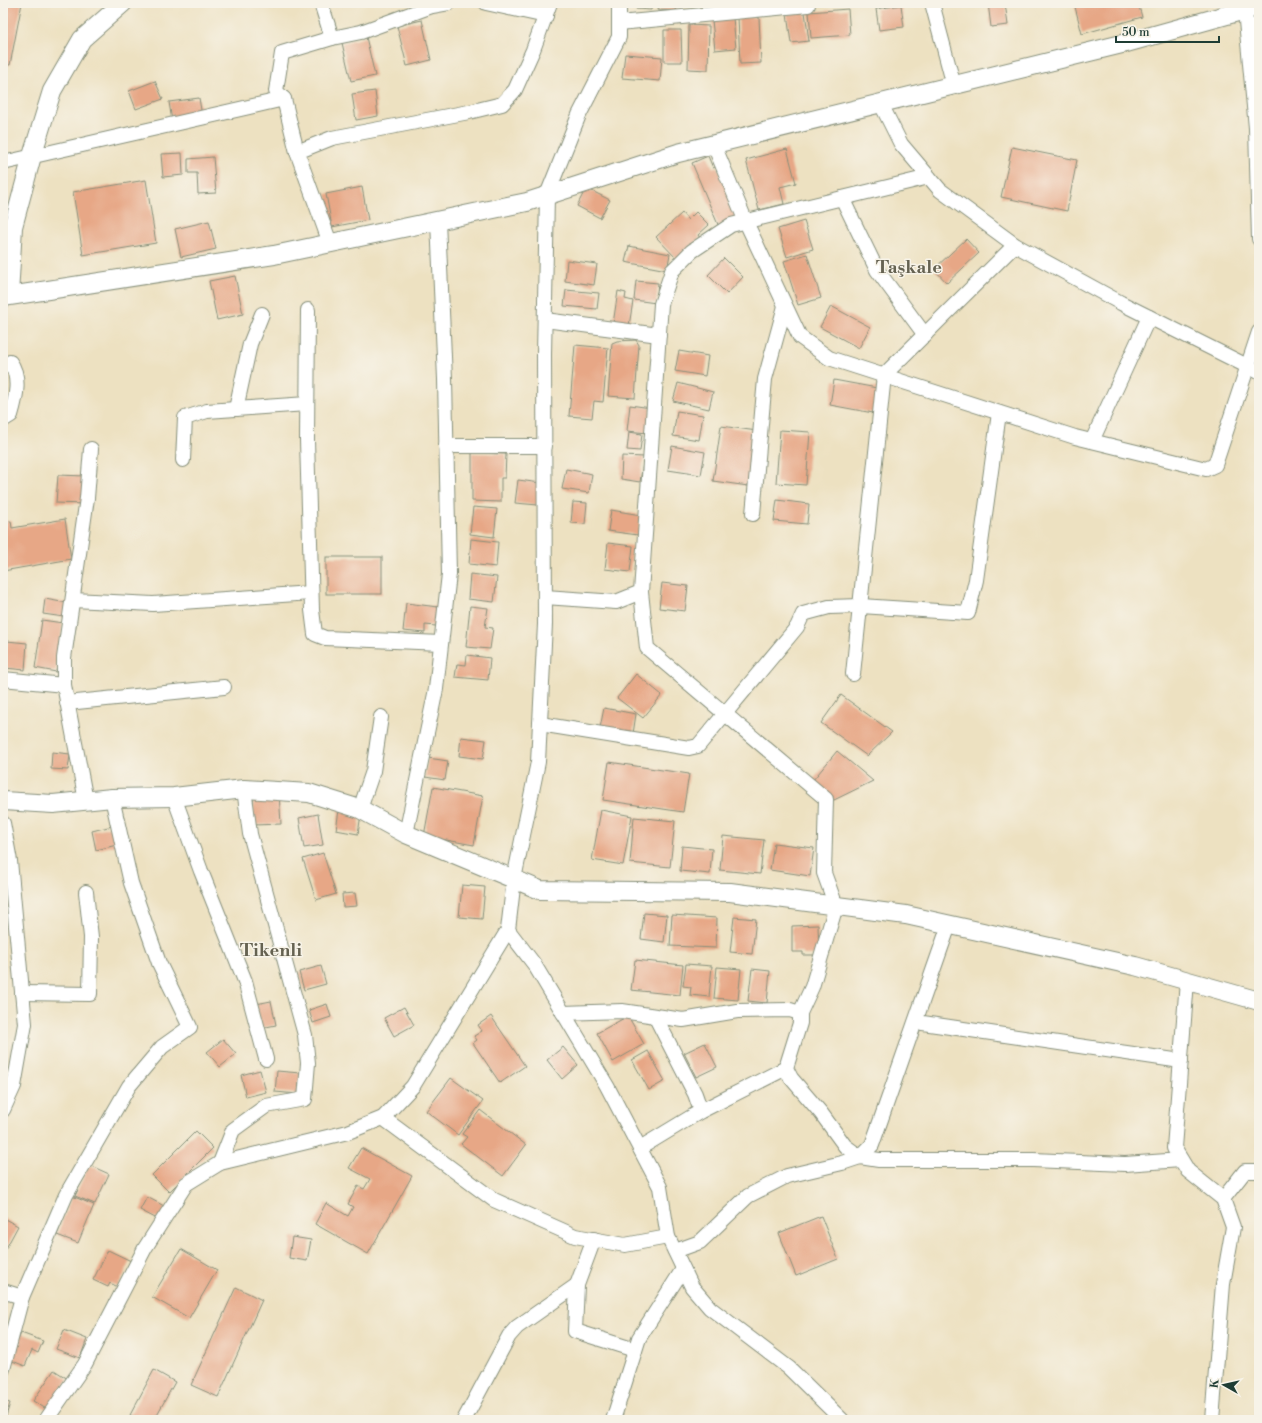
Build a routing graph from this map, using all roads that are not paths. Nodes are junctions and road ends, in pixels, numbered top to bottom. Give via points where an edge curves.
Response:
1 (124, 3) edge
2 (321, 3) edge
3 (449, 3) edge
4 (486, 3) edge
5 (619, 3) edge
6 (932, 3) edge
7 (808, 5) dead end
8 (411, 8) edge
9 (1252, 8) edge
10 (548, 9) edge
11 (619, 23) junction
12 (332, 38) junction
13 (954, 86) junction
14 (284, 99) junction
15 (881, 104) junction
16 (714, 145) junction
17 (297, 152) junction
18 (32, 156) junction
19 (3, 163) edge
20 (929, 177) junction
21 (547, 195) junction
22 (842, 198) junction
23 (1259, 214) edge
24 (438, 221) junction
25 (746, 222) junction
26 (1259, 239) edge
27 (330, 243) junction
28 (3, 245) edge
29 (1015, 245) junction
30 (11, 269) junction
31 (6, 296) edge
32 (785, 306) junction
33 (308, 310) dead end
34 (262, 314) dead end
35 (1149, 318) junction
36 (545, 320) junction
37 (1259, 332) edge
38 (659, 335) junction
39 (925, 335) junction
40 (3, 366) edge
41 (1254, 370) edge
42 (884, 375) junction
43 (307, 404) junction
44 (236, 409) junction
45 (999, 413) junction
46 (3, 420) edge
47 (1092, 441) junction
48 (446, 446) junction
49 (544, 446) junction
50 (91, 449) dead end
51 (183, 460) dead end
52 (753, 514) dead end
53 (641, 592) junction
54 (312, 593) junction
55 (545, 597) junction
56 (73, 600) junction
57 (861, 606) junction
58 (441, 643) junction
59 (853, 674) dead end
60 (3, 679) edge
61 (64, 685) junction
62 (224, 687) dead end
63 (68, 703) junction
64 (725, 716) junction
65 (381, 717) dead end
66 (540, 724) junction
67 (244, 789) junction
68 (174, 797) junction
69 (112, 798) junction
70 (86, 800) junction
71 (3, 801) edge
72 (360, 809) junction
73 (3, 823) edge
74 (406, 834) junction
75 (514, 879) junction
76 (86, 892) dead end
77 (835, 906) junction
78 (949, 925) junction
79 (508, 930) junction
80 (1187, 981) junction
81 (22, 993) junction
82 (1259, 1001) edge
83 (563, 1013) junction
84 (800, 1013) junction
85 (655, 1016) junction
86 (916, 1022) junction
87 (266, 1059) dead end
88 (1181, 1061) junction
89 (786, 1068) junction
90 (3, 1110) edge
91 (701, 1111) junction
92 (383, 1118) junction
93 (640, 1148) junction
94 (860, 1156) junction
95 (1181, 1160) junction
96 (220, 1163) junction
97 (1259, 1171) edge
98 (1223, 1199) junction
99 (668, 1237) junction
100 (594, 1239) junction
101 (675, 1251) junction
102 (683, 1269) junction
103 (577, 1285) junction
104 (3, 1291) edge
105 (22, 1297) junction
106 (635, 1350) junction
107 (3, 1369) edge
108 (46, 1420) edge
109 (464, 1420) edge
110 (613, 1420) edge
111 (842, 1420) edge
112 (1212, 1420) edge

1 - 18 street via 82,39 52,91
2 - 12 street
3 - 8 street
4 - 10 street
5 - 11 street
6 - 13 street
7 - 11 street
8 - 12 street via 361,32
9 - 13 street
9 - 23 street
10 - 17 street via 515,90 502,104 332,138
11 - 21 street via 619,37 579,116
12 - 14 street via 282,53 276,91
13 - 15 street
14 - 17 street
14 - 18 street
15 - 16 street
15 - 20 street via 901,144
16 - 21 street
16 - 25 street
17 - 27 street
18 - 19 street
18 - 30 street via 13,228
20 - 22 street
20 - 29 street via 940,190
21 - 24 street via 527,202
21 - 36 street
22 - 25 street
22 - 39 street via 878,270
23 - 26 street
24 - 27 street
24 - 48 street
25 - 32 street
25 - 38 street via 731,226 692,251 672,271 661,304
27 - 31 street via 274,255
28 - 30 street
29 - 35 street
29 - 39 street
30 - 31 street
32 - 42 street via 800,337 829,358
32 - 52 street via 765,378
33 - 43 street
34 - 44 street via 250,344
35 - 41 street
35 - 47 street
36 - 38 street
36 - 49 street
37 - 41 street
38 - 53 street
39 - 42 street
40 - 46 street via 10,362 13,366 16,371 16,385 11,415
41 - 47 street via 1215,465 1206,469
42 - 45 street
42 - 57 street
43 - 44 street
43 - 54 street
44 - 51 street via 207,411 185,418
45 - 47 street
45 - 57 street via 976,580 968,613
48 - 49 street
48 - 58 street via 449,574
49 - 55 street
50 - 56 street
53 - 55 street via 616,602
53 - 64 street via 647,648
54 - 56 street via 153,604
54 - 58 street via 316,634 325,638
55 - 66 street
56 - 61 street via 64,658
57 - 59 street
57 - 64 street via 829,607 803,614 796,627
58 - 74 street via 436,689
60 - 61 street
61 - 63 street
62 - 63 street
63 - 70 street
64 - 66 street via 698,746 689,748
64 - 77 street via 826,799 824,873
65 - 72 street via 374,771
66 - 75 street via 538,762
67 - 68 street
67 - 72 street via 309,793
67 - 96 street via 250,834 304,1034 308,1063 305,1099 266,1106 233,1130
68 - 69 street
68 - 87 street via 200,870 245,981
69 - 70 street
69 - 105 street via 131,883 159,963 190,1026 162,1047 129,1086 66,1195
70 - 71 street via 54,804
72 - 74 street
73 - 81 street via 10,861
74 - 75 street
75 - 77 street via 540,890 730,892
75 - 79 street
76 - 81 street via 91,937 90,994
77 - 78 street via 906,915
77 - 84 street via 812,987
78 - 80 street via 1135,966
78 - 86 street
79 - 83 street via 534,964
79 - 92 street via 412,1086
80 - 82 street
80 - 88 street
81 - 90 street via 25,1024 14,1086
83 - 85 street via 622,1011
83 - 93 street via 607,1086
84 - 85 street via 790,1010 737,1011 683,1020
84 - 89 street via 800,1023
85 - 91 street via 696,1094
86 - 88 street
86 - 94 street via 872,1145
88 - 95 street via 1174,1148
89 - 91 street
89 - 94 street via 791,1078 845,1146
91 - 93 street
92 - 96 street via 348,1132
92 - 100 street via 494,1200 575,1236
93 - 99 street via 660,1187
94 - 95 street via 879,1160 1032,1160 1125,1164
94 - 101 street via 787,1176 748,1196 700,1242
95 - 98 street via 1188,1171
96 - 108 street via 186,1184 145,1248 85,1364
97 - 98 street via 1245,1171
98 - 112 street via 1233,1227 1223,1284
99 - 100 street via 624,1245
99 - 101 street
100 - 103 street
101 - 102 street
102 - 106 street via 638,1338
102 - 111 street via 692,1287 710,1308 789,1368
103 - 106 street via 575,1331
103 - 109 street via 517,1327 509,1336
104 - 105 street
105 - 107 street
106 - 110 street

